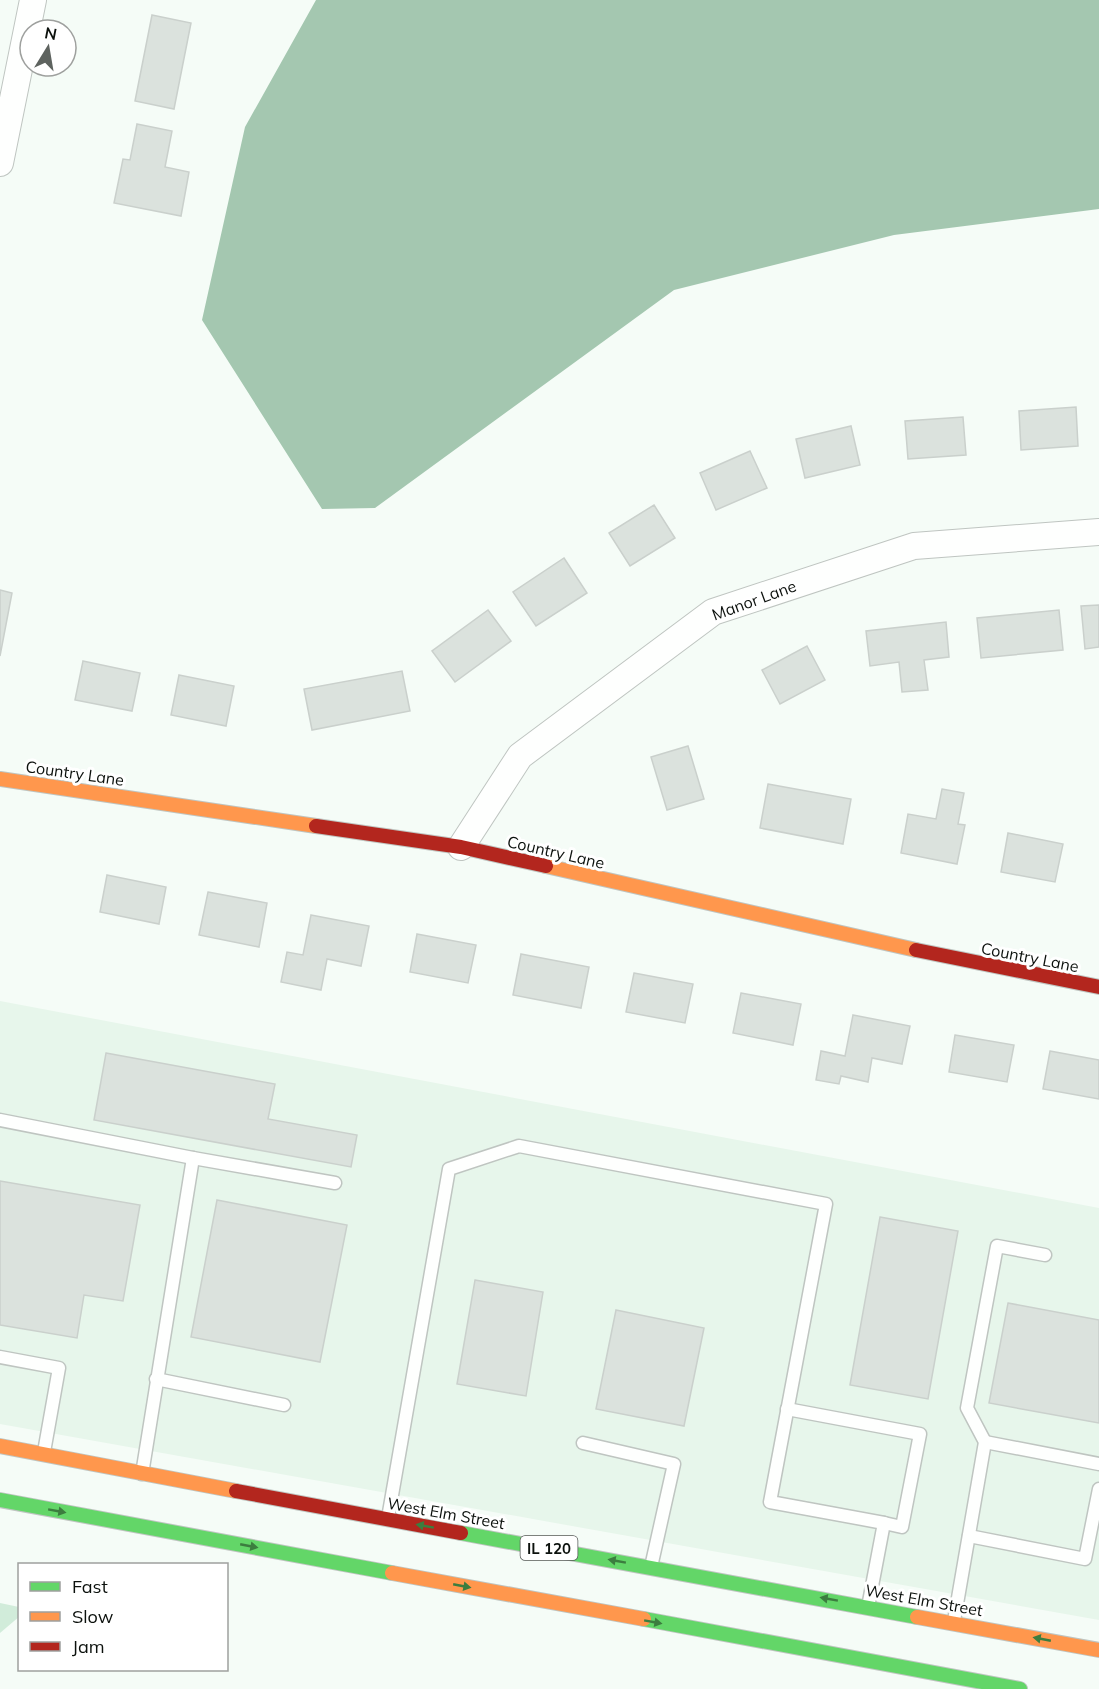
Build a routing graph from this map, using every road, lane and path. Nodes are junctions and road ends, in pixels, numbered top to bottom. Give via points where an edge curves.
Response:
1 (33, 0) edge
2 (0, 163) edge
3 (1099, 532) edge
4 (0, 779) edge
5 (461, 847) junction
6 (1099, 987) edge
7 (0, 1120) edge
8 (192, 1158) junction
9 (335, 1183) dead end
10 (1045, 1255) dead end
11 (0, 1357) edge
12 (156, 1379) junction
13 (284, 1405) dead end
14 (787, 1409) junction
15 (986, 1442) junction
16 (582, 1443) dead end
17 (0, 1446) edge
18 (43, 1454) junction
19 (1099, 1464) edge
20 (142, 1474) junction
21 (1099, 1489) edge
22 (0, 1500) edge
23 (388, 1519) junction
24 (884, 1523) junction
25 (969, 1536) junction
26 (651, 1567) junction
27 (868, 1606) junction
28 (954, 1622) junction
29 (1099, 1650) edge
30 (1020, 1689) edge

1 - 2 street
3 - 5 street, Manor Lane via 914,546 713,612 520,756
4 - 5 main road, Country Lane
5 - 6 main road, Country Lane via 967,962
7 - 8 lane
8 - 9 lane
8 - 12 lane
10 - 15 lane via 997,1246 967,1408
11 - 18 lane via 59,1368
12 - 13 lane
12 - 20 lane
14 - 23 lane via 826,1204 519,1146 448,1168
14 - 24 lane via 770,1502
14 - 24 lane via 920,1434 902,1527
15 - 19 lane
15 - 25 lane
16 - 26 lane via 674,1464
17 - 18 main road, West Elm Street / IL 120
18 - 20 main road, West Elm Street / IL 120
20 - 23 main road, West Elm Street / IL 120
21 - 25 lane via 1086,1558
22 -> 30 main road
26 -> 23 main road, West Elm Street / IL 120
24 - 27 lane
25 - 28 lane
27 -> 26 main road, West Elm Street / IL 120
27 - 28 main road, West Elm Street / IL 120
29 -> 28 main road, West Elm Street / IL 120

